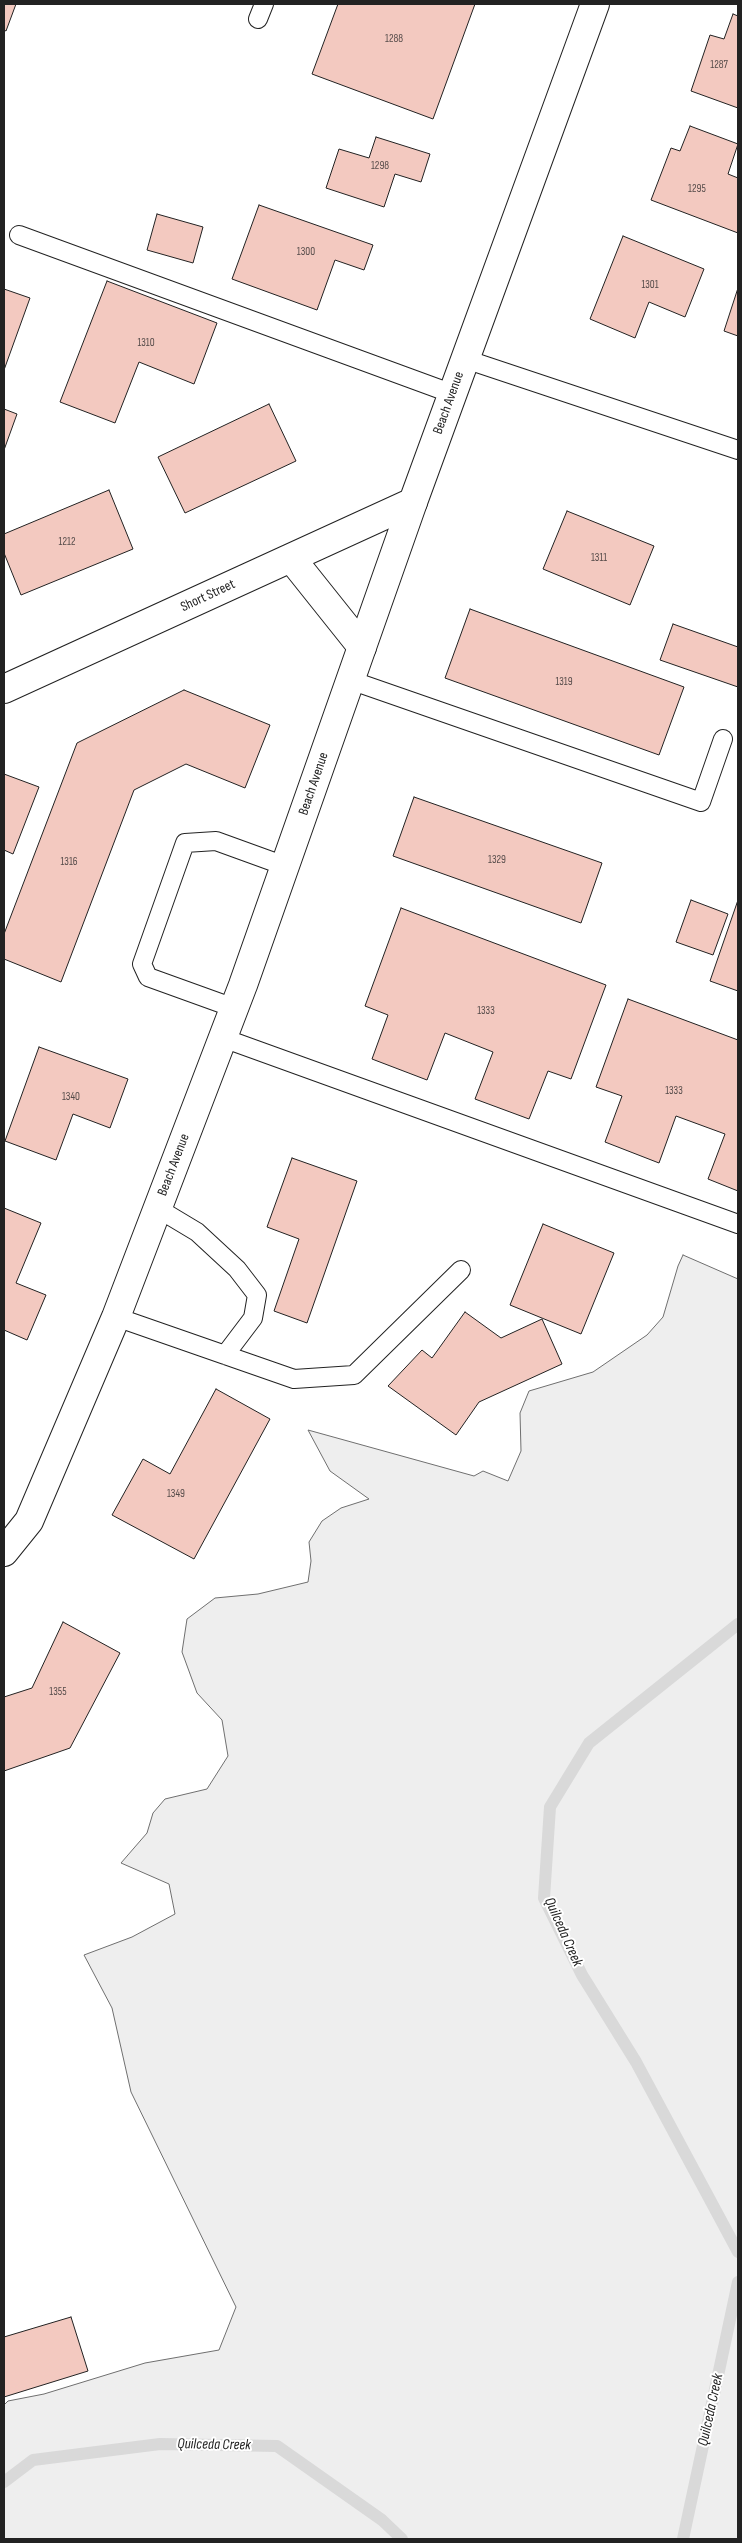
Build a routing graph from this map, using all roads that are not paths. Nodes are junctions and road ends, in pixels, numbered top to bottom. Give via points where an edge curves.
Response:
1 (595, 4) edge
2 (19, 235) dead end
3 (465, 359) junction
4 (452, 394) junction
5 (738, 450) edge
6 (413, 502) junction
7 (291, 558) junction
8 (362, 647) junction
9 (350, 680) junction
10 (4, 689) edge
11 (723, 739) dead end
12 (285, 866) junction
13 (234, 1008) junction
14 (223, 1038) junction
15 (157, 1208) junction
16 (738, 1224) edge
17 (460, 1270) dead end
18 (116, 1317) junction
19 (225, 1355) junction
20 (4, 1552) edge

1 - 3 street, Beach Avenue
2 - 4 lane
3 - 4 street, Beach Avenue
3 - 5 lane
4 - 6 street, Beach Avenue
6 - 7 street, Short Street
6 - 8 street, Beach Avenue
7 - 8 street
7 - 10 street, Short Street
8 - 9 street, Beach Avenue
9 - 11 lane via 701,802
9 - 12 street, Beach Avenue
12 - 13 street, Beach Avenue
12 - 13 lane via 216,841 185,843 148,945 142,964 148,977
13 - 14 street, Beach Avenue
14 - 15 street, Beach Avenue
14 - 16 lane
15 - 18 street, Beach Avenue
15 - 19 lane via 198,1232 237,1268 257,1295 253,1318
17 - 19 lane via 354,1375 294,1379
18 - 19 lane
18 - 20 street, Beach Avenue via 29,1521

